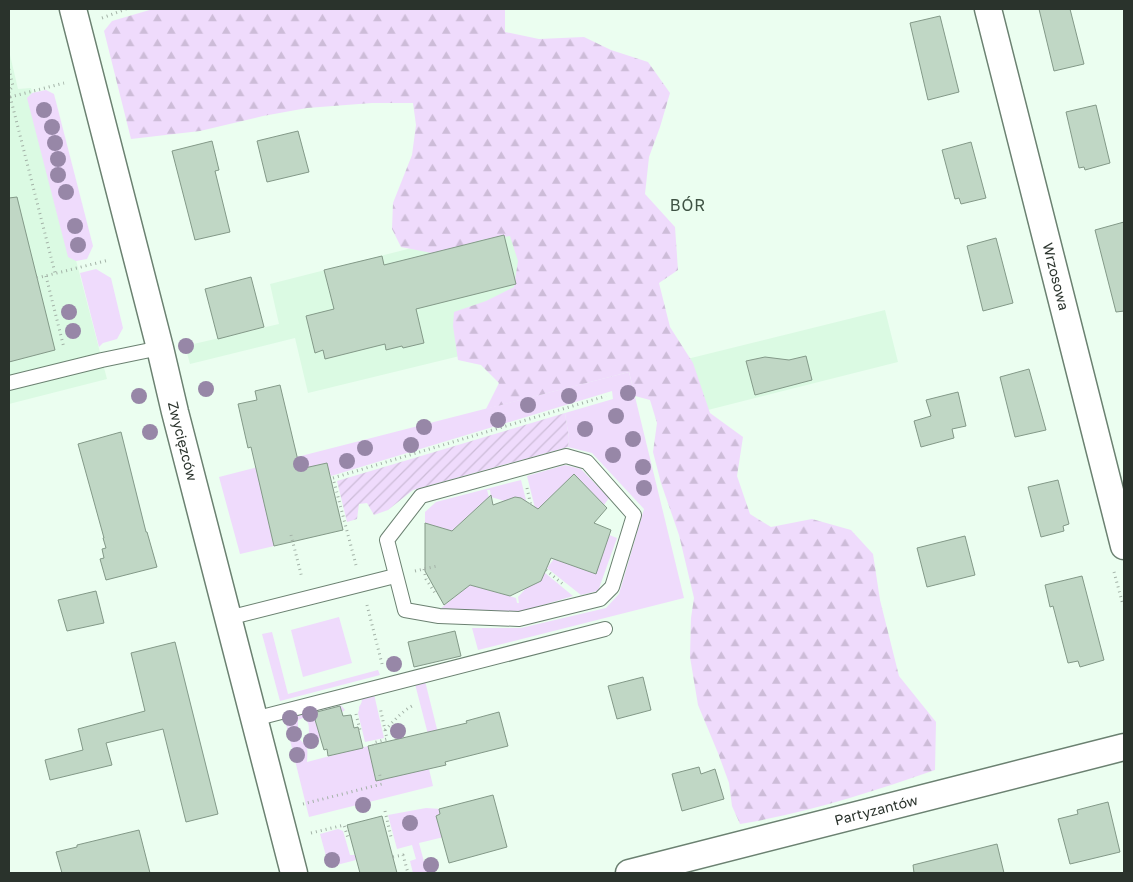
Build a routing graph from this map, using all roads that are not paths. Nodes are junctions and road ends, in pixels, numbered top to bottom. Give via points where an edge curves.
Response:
1 (74, 9) edge
2 (988, 9) edge
3 (160, 348) junction
4 (9, 383) edge
5 (1124, 546) edge
6 (396, 576) junction
7 (228, 618) junction
8 (604, 629) dead end
9 (254, 719) junction
10 (1124, 747) edge
11 (294, 873) edge
12 (629, 873) edge

1 - 3 street, Zwycięzców
2 - 5 street, Wrzosowa
3 - 4 lane
3 - 7 street, Zwycięzców
6 - 6 lane via 404,610 440,616 519,619 600,599 612,587 634,515 587,462 566,456 421,496 387,540
6 - 7 lane
7 - 9 street, Zwycięzców
8 - 9 lane
9 - 11 street, Zwycięzców
10 - 12 street, Partyzantów

